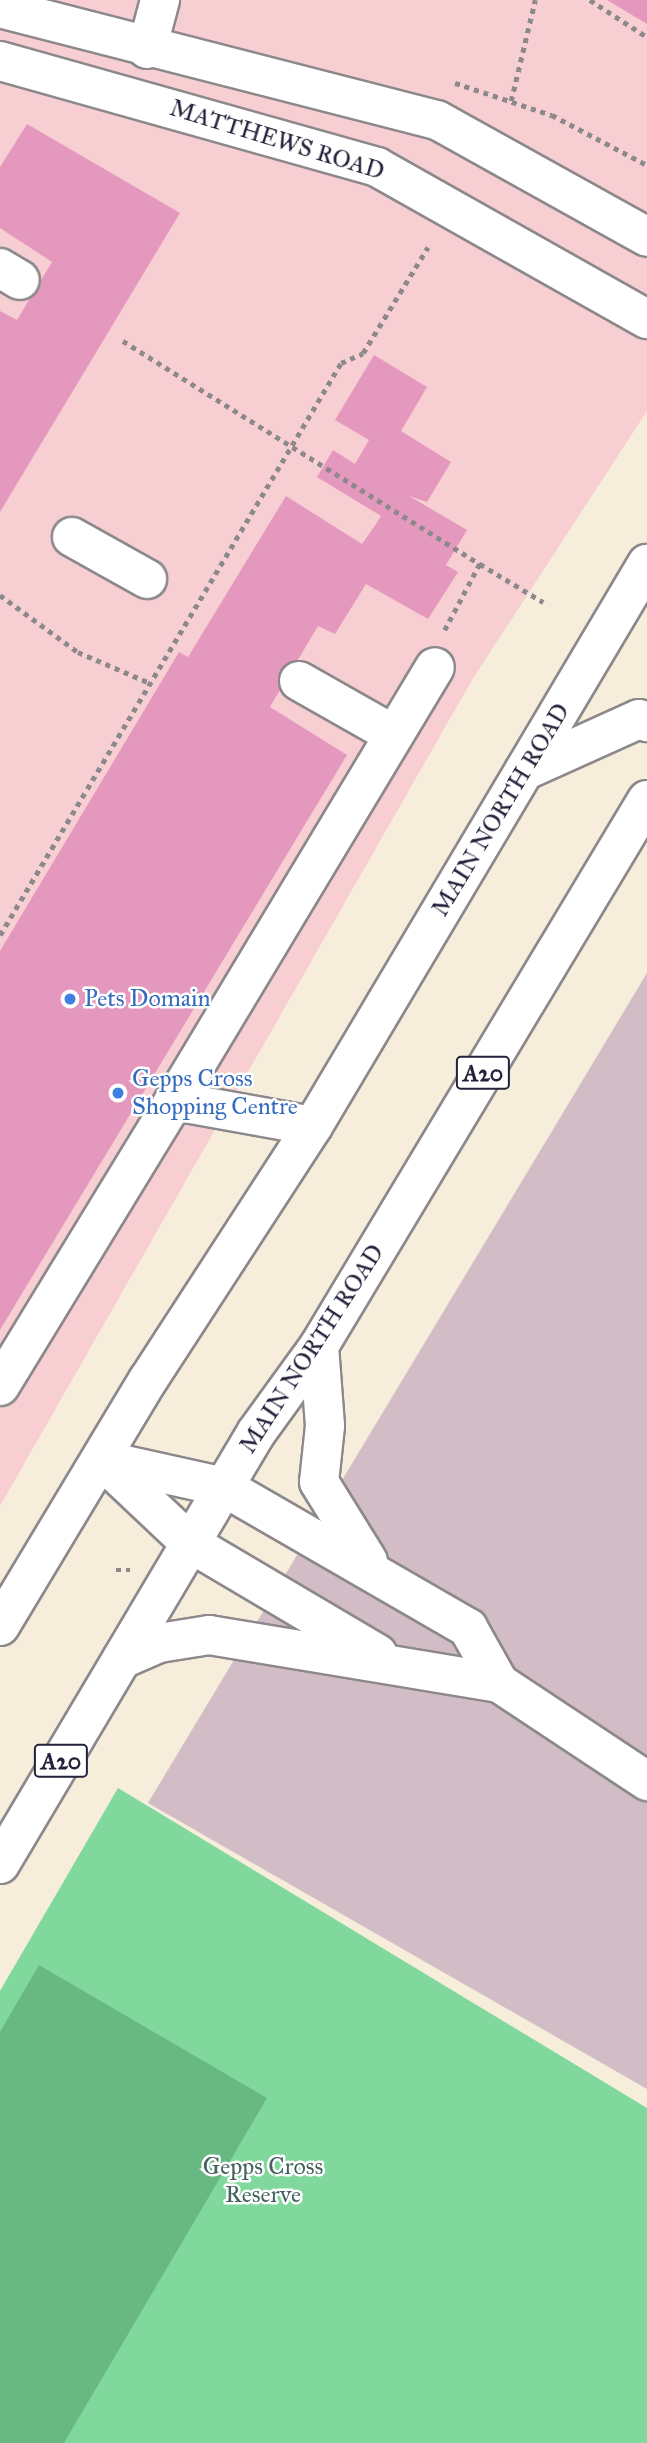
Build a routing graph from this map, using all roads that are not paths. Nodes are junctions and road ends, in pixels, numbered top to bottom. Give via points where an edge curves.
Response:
1 (160, 0) edge
2 (0, 8) edge
3 (147, 49) junction
4 (1, 70) edge
5 (647, 237) edge
6 (647, 320) edge
7 (72, 537) dead end
8 (647, 564) edge
9 (147, 579) dead end
10 (435, 667) road end
11 (299, 681) dead end
12 (647, 722) edge
13 (394, 735) junction
14 (524, 771) junction
15 (647, 800) edge
16 (174, 1101) junction
17 (313, 1126) junction
18 (319, 1346) junction
19 (0, 1386) edge
20 (102, 1460) junction
21 (224, 1487) junction
22 (191, 1543) junction
23 (377, 1574) junction
24 (0, 1626) edge
25 (122, 1659) junction
26 (398, 1666) junction
27 (499, 1683) junction
28 (647, 1781) edge
29 (0, 1864) edge

1 - 3 main road
2 - 3 main road
3 - 5 main road via 437,120 496,147
4 - 6 main road, MATTHEWS ROAD via 377,167
7 - 9 main road
8 - 14 main road, MAIN NORTH ROAD
10 - 13 main road
11 - 13 main road
12 - 14 main road via 639,719
13 - 16 main road
14 - 17 main road, MAIN NORTH ROAD
15 - 18 main road, MAIN NORTH ROAD / A20
16 - 17 main road
16 - 19 main road
17 - 20 main road, MAIN NORTH ROAD
18 - 21 main road, MAIN NORTH ROAD / A20
18 - 23 main road via 325,1426 319,1482 341,1526
20 - 21 main road
20 - 22 main road
20 - 24 main road, MAIN NORTH ROAD
21 - 22 main road, MAIN NORTH ROAD / A20
21 - 23 main road
22 - 25 main road, MAIN NORTH ROAD / A20
22 - 26 main road
23 - 27 main road via 468,1628
25 - 26 main road via 159,1643 209,1635
25 - 29 main road, MAIN NORTH ROAD / A20
26 - 27 main road
27 - 28 main road

